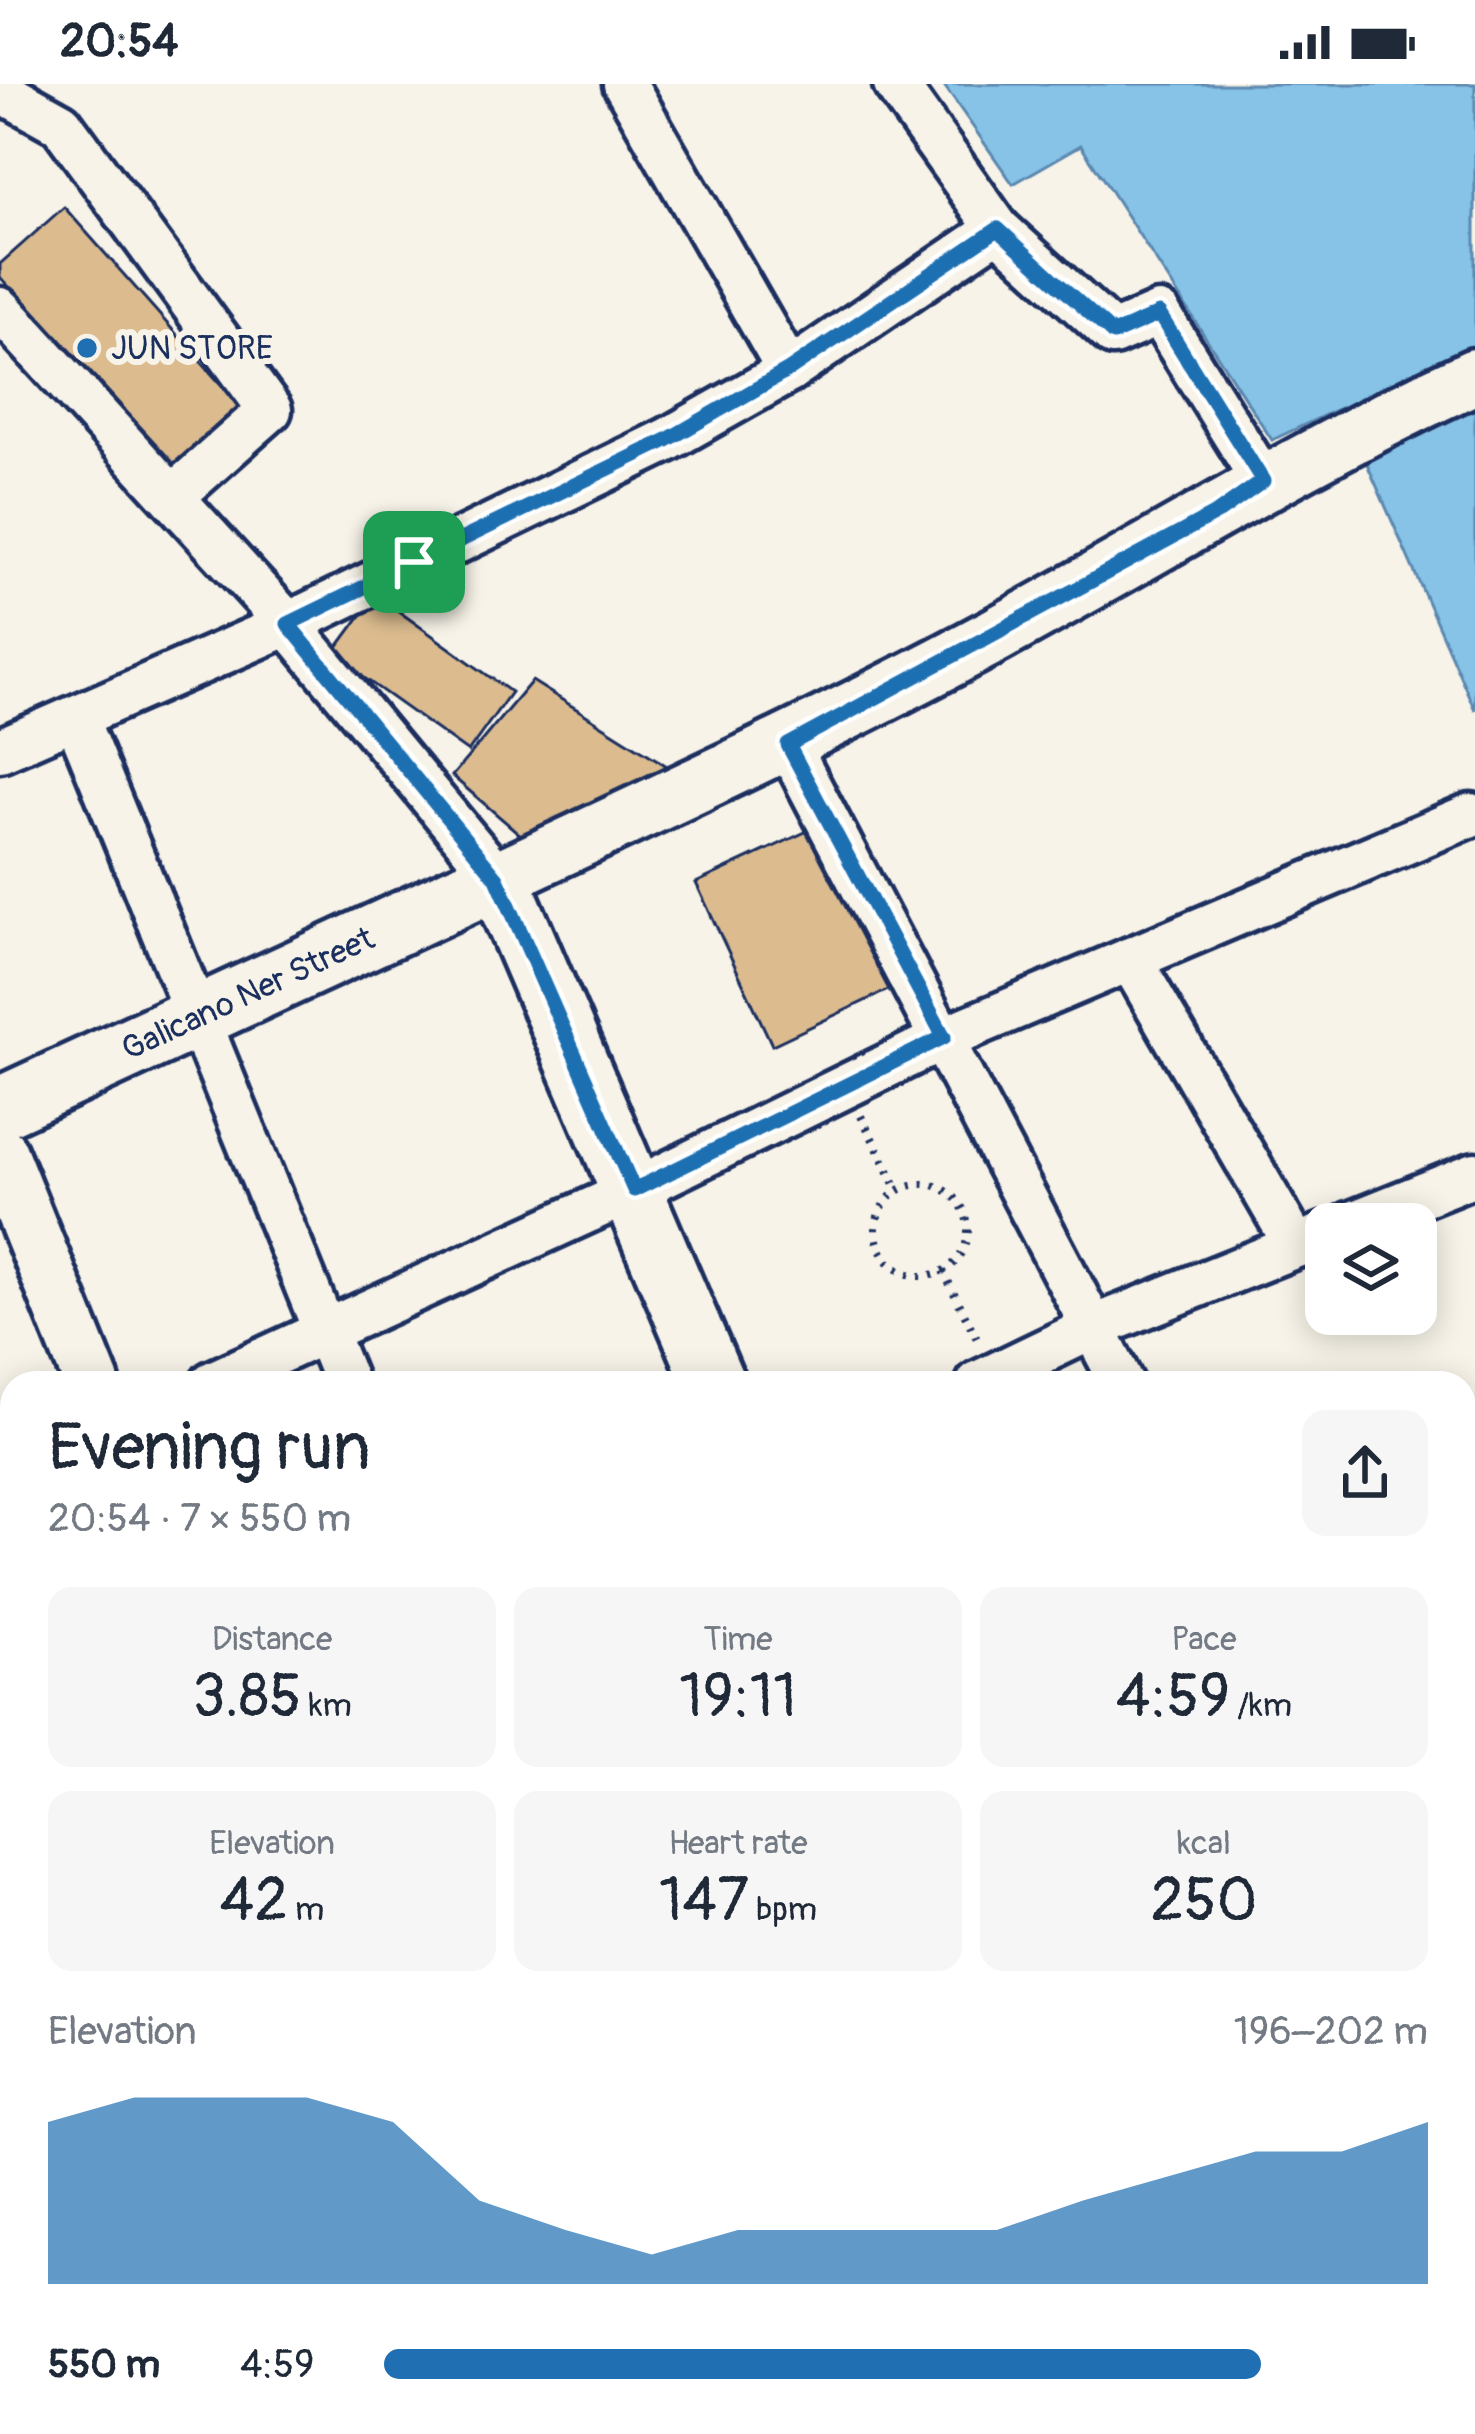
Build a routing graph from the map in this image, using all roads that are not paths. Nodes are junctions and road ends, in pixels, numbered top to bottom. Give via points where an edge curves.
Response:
1 (626, 84) edge
2 (895, 84) edge
3 (0, 90) edge
4 (998, 229) junction
5 (0, 309) edge
6 (789, 370) junction
7 (1475, 376) edge
8 (1263, 481) junction
9 (172, 497) junction
10 (288, 624) junction
11 (77, 720) junction
12 (788, 745) junction
13 (0, 750) edge
14 (1471, 815) dead end
15 (497, 878) junction
16 (1130, 959) junction
17 (193, 1014) junction
18 (944, 1037) junction
19 (0, 1108) edge
20 (0, 1154) edge
21 (1475, 1174) edge
22 (634, 1190) junction
23 (1402, 1203) edge
24 (1305, 1231) edge
25 (1305, 1242) edge
26 (1094, 1327) junction
27 (326, 1329) junction
28 (87, 1371) edge
29 (237, 1371) edge
30 (342, 1371) edge
31 (709, 1371) edge
32 (1003, 1371) edge
33 (1116, 1371) edge

1 - 6 street
2 - 4 street
3 - 9 street via 61,124 270,410
4 - 6 street
4 - 8 street via 1113,334 1159,314
5 - 9 street
6 - 10 street via 667,440
7 - 8 street
8 - 12 street
9 - 10 street
10 - 11 street
10 - 15 street
11 - 13 street
11 - 17 street
12 - 15 street
12 - 18 street
14 - 16 street
15 - 17 main road, Galicano Ner Street
15 - 22 main road
16 - 18 street
16 - 24 street
17 - 19 main road, Galicano Ner Street
17 - 27 street
18 - 22 street
18 - 26 street
20 - 28 street
21 - 23 street
22 - 27 street
22 - 31 main road
25 - 26 street
26 - 32 street
26 - 33 street
27 - 29 street
27 - 30 street

